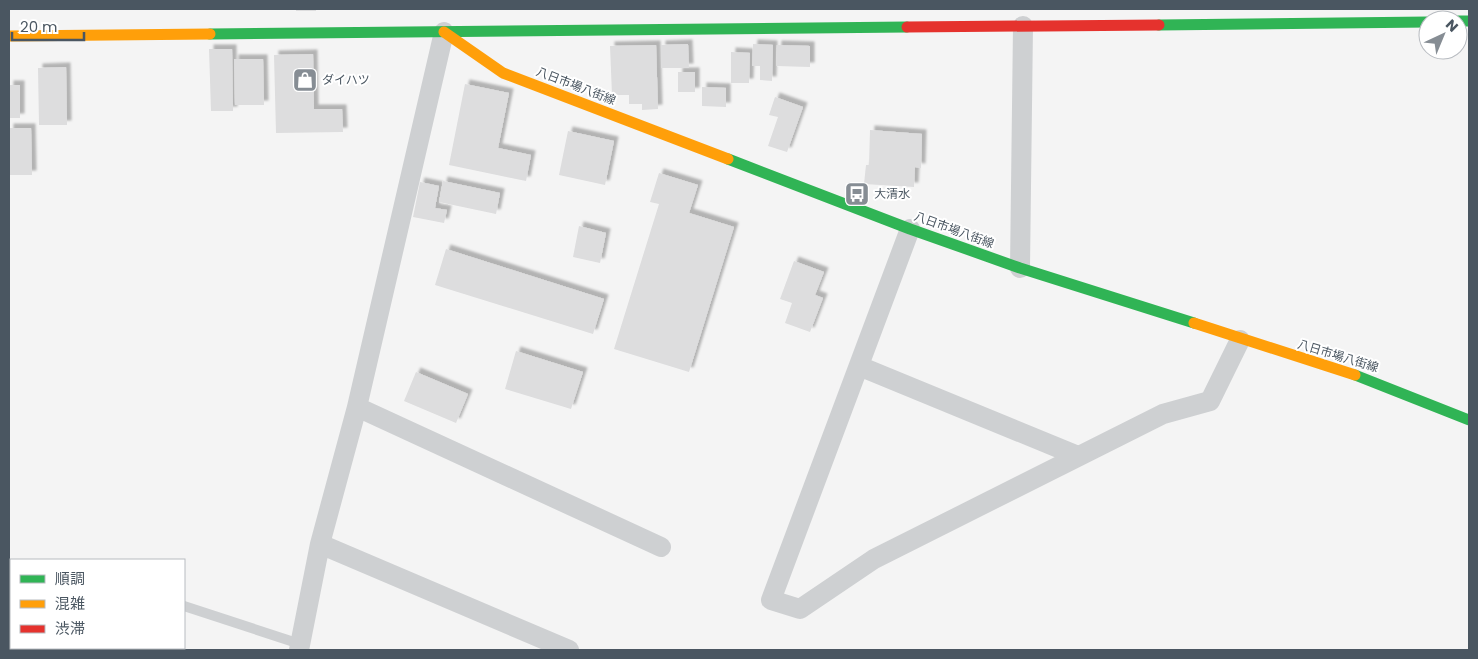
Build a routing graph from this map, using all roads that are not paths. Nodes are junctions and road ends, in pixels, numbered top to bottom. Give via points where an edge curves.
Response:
1 (1418, 22) edge
2 (1023, 26) junction
3 (444, 32) junction
4 (9, 36) edge
5 (910, 229) junction
6 (1020, 268) junction
7 (1240, 340) junction
8 (859, 366) junction
9 (357, 407) junction
10 (1469, 420) edge
11 (1078, 456) junction
12 (320, 544) junction
13 (661, 547) dead end
14 (185, 606) edge
15 (300, 647) edge
16 (569, 650) edge

1 - 2 main road
2 - 3 main road
2 - 6 street
3 - 4 main road
3 - 5 main road, 八日市場八街線 via 503,73
3 - 9 street
5 - 6 main road, 八日市場八街線
5 - 8 street
6 - 7 main road, 八日市場八街線
7 - 10 main road, 八日市場八街線 via 1380,383
7 - 11 street via 1210,401 1163,414
8 - 11 street
8 - 11 street via 771,600 800,609 874,559
9 - 12 street
9 - 13 street
12 - 15 street
12 - 16 street
14 - 15 lane

